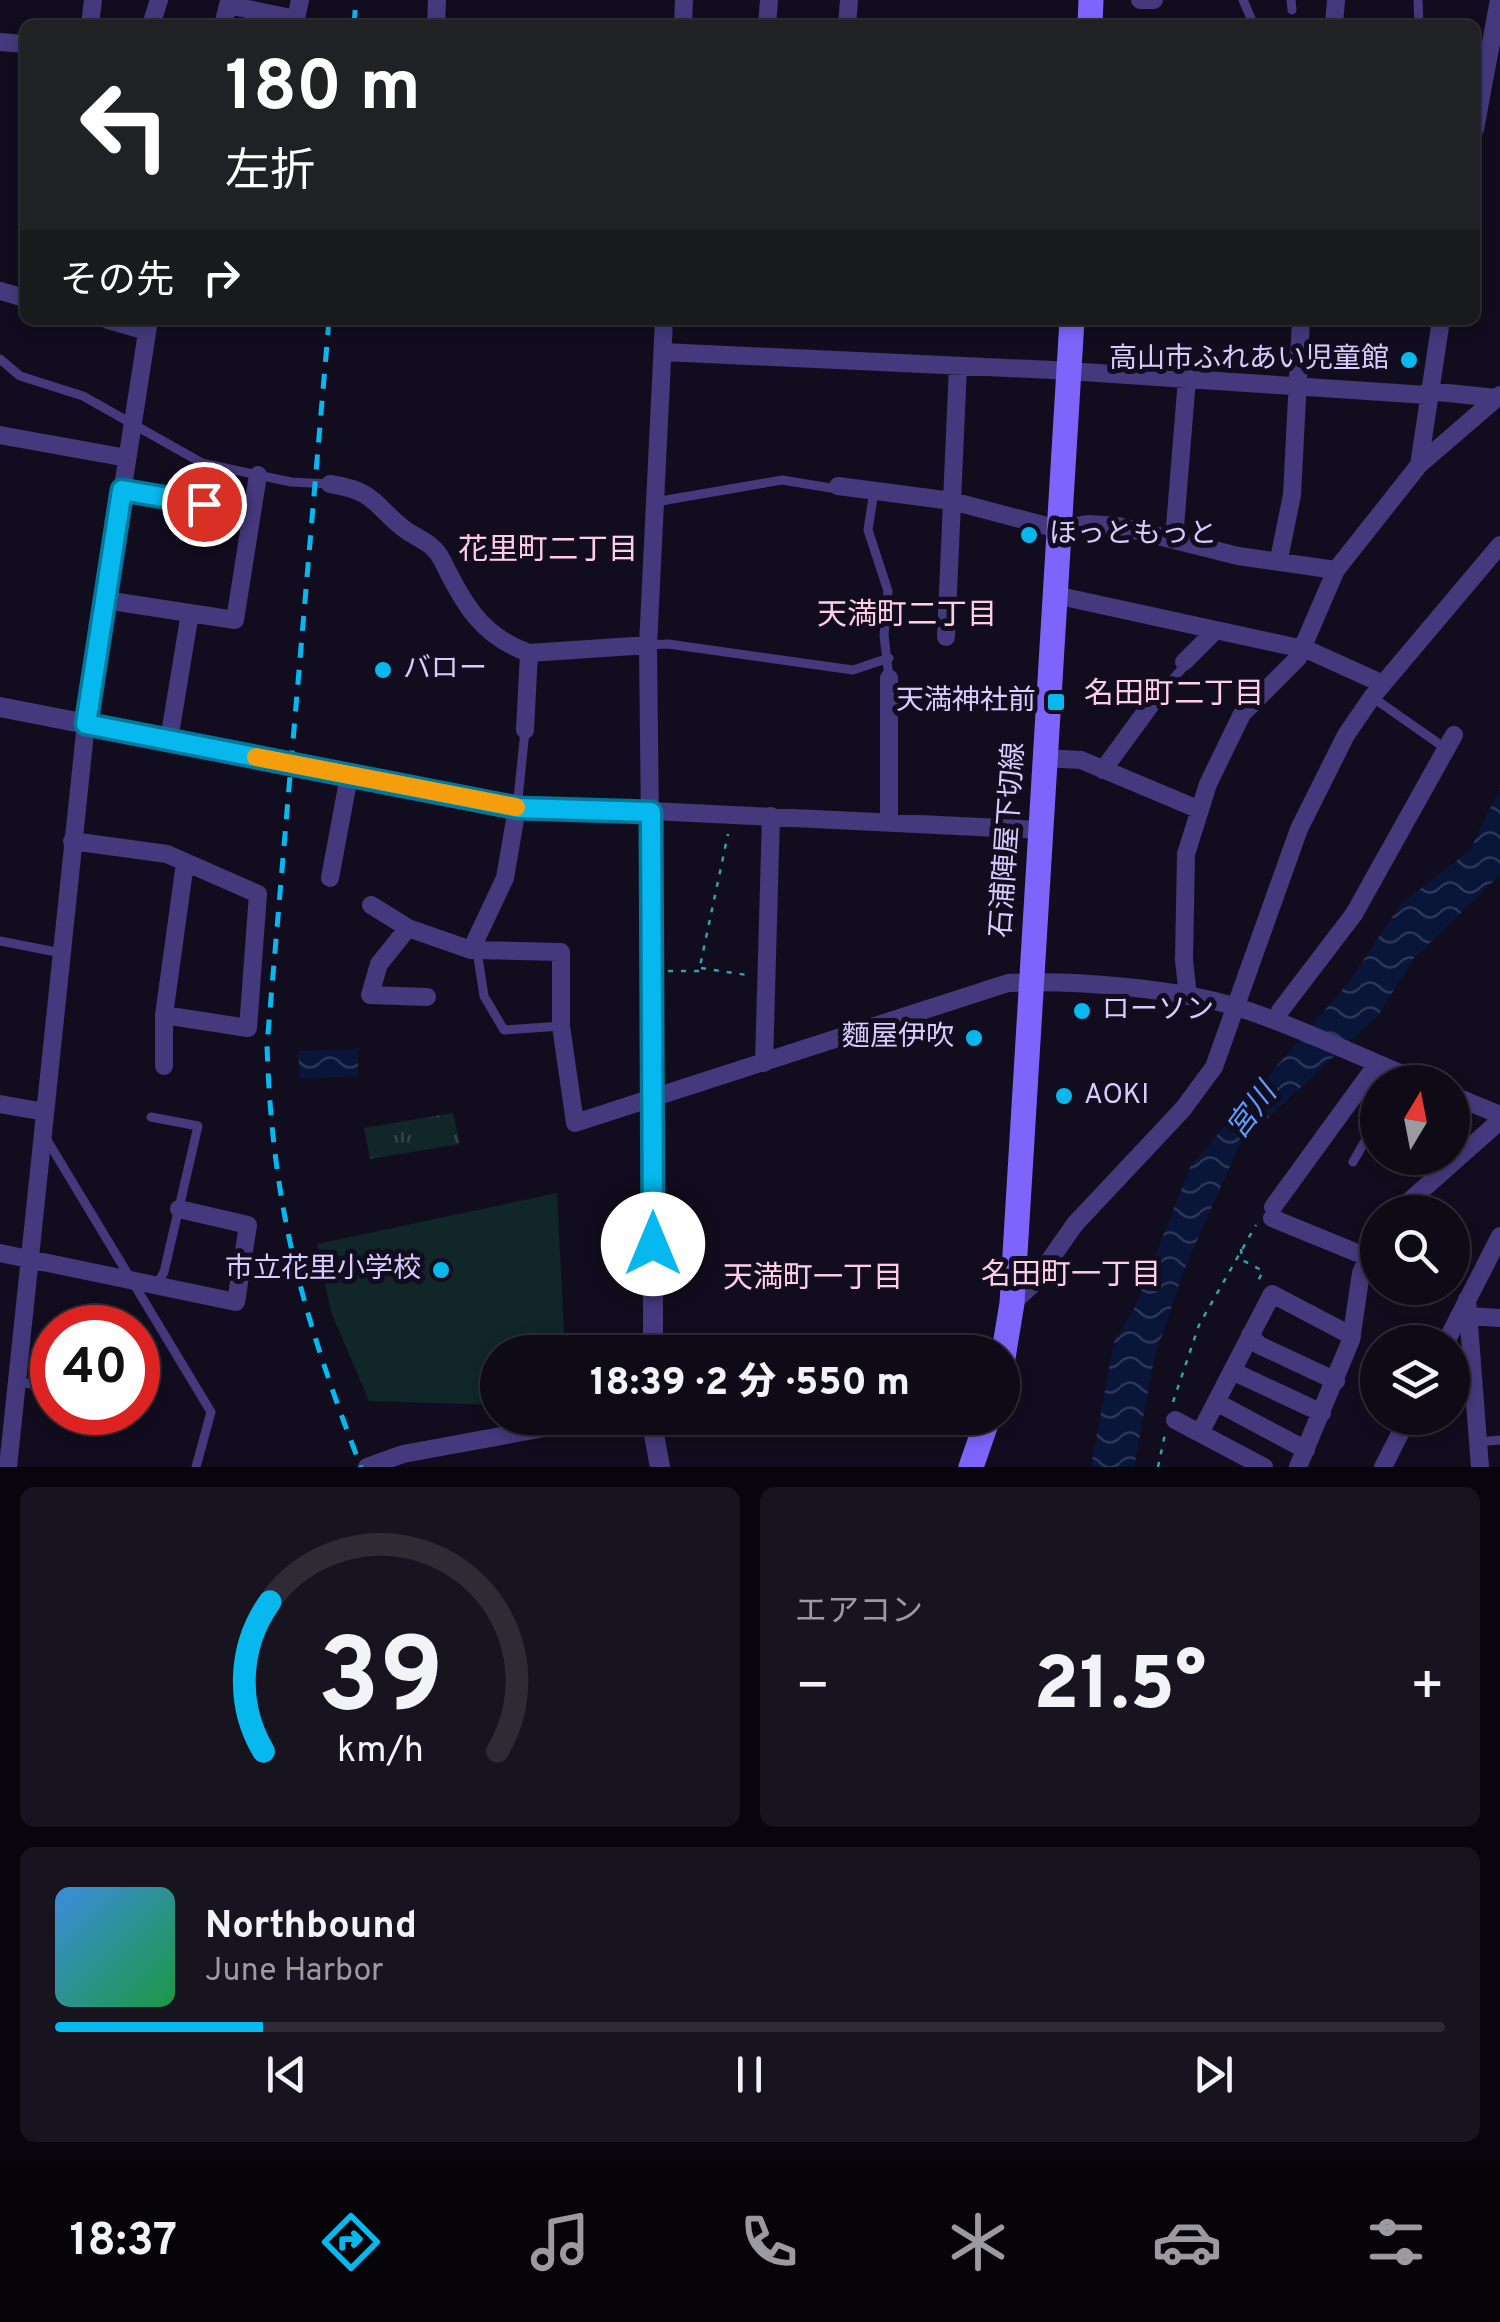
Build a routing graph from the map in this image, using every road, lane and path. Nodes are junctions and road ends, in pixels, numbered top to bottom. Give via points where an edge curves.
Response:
1 (1140, 0) edge
2 (1154, 0) edge
3 (1500, 0) edge
4 (224, 20) edge
5 (296, 20) edge
6 (1480, 103) edge
7 (148, 325) edge
8 (664, 325) edge
9 (1072, 325) edge
10 (1302, 325) edge
11 (1439, 325) edge
12 (663, 352) junction
13 (0, 359) edge
14 (958, 366) junction
15 (1069, 371) junction
16 (1187, 379) junction
17 (1296, 386) junction
18 (1428, 393) junction
19 (1499, 397) edge
20 (132, 425) junction
21 (0, 436) edge
22 (127, 458) junction
23 (1419, 465) junction
24 (258, 475) junction
25 (330, 484) joint
26 (838, 486) joint
27 (122, 490) junction
28 (874, 491) junction
29 (952, 500) junction
30 (653, 502) junction
31 (204, 504) dead end
32 (1058, 529) junction
33 (1174, 539) junction
34 (1500, 545) edge
35 (1279, 559) junction
36 (1336, 570) junction
37 (1054, 596) junction
38 (105, 600) junction
39 (190, 613) junction
40 (1215, 631) junction
41 (946, 637) dead end
42 (648, 646) junction
43 (1301, 649) junction
44 (529, 653) junction
45 (889, 658) junction
46 (1184, 662) joint
47 (889, 678) joint
48 (1377, 690) junction
49 (1152, 704) joint
50 (0, 707) edge
51 (86, 724) junction
52 (525, 730) joint
53 (169, 740) junction
54 (1450, 742) joint
55 (1044, 758) junction
56 (1103, 770) junction
57 (349, 776) junction
58 (518, 808) junction
59 (1200, 810) junction
60 (651, 812) junction
61 (730, 814) junction
62 (771, 816) junction
63 (890, 822) junction
64 (1041, 830) junction
65 (72, 841) junction
66 (186, 863) junction
67 (330, 878) dead end
68 (371, 906) dead end
69 (408, 928) junction
70 (0, 940) edge
71 (474, 950) junction
72 (61, 953) junction
73 (700, 968) junction
74 (652, 970) junction
75 (766, 976) junction
76 (1029, 982) junction
77 (1188, 996) junction
78 (426, 997) dead end
79 (1238, 1008) junction
80 (164, 1015) junction
81 (1280, 1022) junction
82 (561, 1026) junction
83 (1374, 1061) junction
84 (764, 1063) junction
85 (1380, 1065) edge
86 (164, 1066) dead end
87 (654, 1100) junction
88 (1470, 1102) edge
89 (0, 1104) edge
90 (44, 1112) junction
91 (1500, 1115) edge
92 (151, 1117) dead end
93 (42, 1133) junction
94 (1360, 1150) edge
95 (1353, 1162) dead end
96 (1416, 1195) edge
97 (179, 1209) junction
98 (1273, 1213) junction
99 (1500, 1236) edge
100 (1241, 1248) junction
101 (0, 1253) edge
102 (1360, 1254) edge
103 (30, 1256) junction
104 (132, 1277) junction
105 (158, 1284) junction
106 (1360, 1291) edge
107 (1272, 1294) junction
108 (1012, 1304) junction
109 (1468, 1307) junction
110 (1500, 1318) edge
111 (1457, 1325) edge
112 (653, 1335) edge
113 (1007, 1335) edge
114 (1250, 1336) junction
115 (1352, 1336) junction
116 (1232, 1371) junction
117 (17, 1381) junction
118 (1336, 1381) junction
119 (30, 1384) edge
120 (1216, 1402) junction
121 (1322, 1413) junction
122 (1171, 1418) junction
123 (1200, 1433) junction
124 (521, 1435) edge
125 (655, 1435) edge
126 (982, 1435) edge
127 (1399, 1435) edge
128 (1500, 1440) edge
129 (1478, 1442) junction
130 (1302, 1458) edge
131 (406, 1460) edge
132 (8, 1467) edge
133 (196, 1467) edge
134 (368, 1467) edge
135 (660, 1467) edge
136 (971, 1467) edge
137 (1158, 1467) edge
138 (1264, 1467) edge
139 (1383, 1467) edge
140 (1480, 1467) edge

1 - 2 street
3 - 6 street
4 - 5 street via 228,6
7 - 20 street
8 - 12 street
9 - 15 main road, 石浦陣屋下切線
10 - 17 street
11 - 18 street
12 - 14 street
12 - 30 street
13 - 20 lane via 20,376 72,391
14 - 15 street
14 - 29 street
15 - 16 street
15 - 32 main road, 石浦陣屋下切線
16 - 17 street
16 - 33 street
17 - 18 street
17 - 35 street via 1292,495
18 - 19 street
18 - 23 street
19 - 23 street
20 - 22 street
20 - 24 lane via 202,463
21 - 22 street
22 - 27 street
23 - 36 street
24 - 25 lane
24 - 39 street via 235,620
25 - 44 street via 375,498 431,545 477,622
26 - 28 street
26 - 30 lane via 782,480
27 - 31 street
27 - 38 street
28 - 29 street
28 - 45 lane via 869,539 888,591
29 - 32 street
29 - 41 street
30 - 42 street
32 - 33 street via 1089,524
32 - 37 main road, 石浦陣屋下切線
33 - 35 street
34 - 48 street
35 - 36 street
36 - 43 street
37 - 40 street
37 - 55 main road, 石浦陣屋下切線
38 - 39 street
38 - 51 street
39 - 53 street
40 - 43 street
40 - 46 street
42 - 44 street
42 - 45 lane via 853,670
42 - 60 street
43 - 48 street
43 - 59 street via 1242,714
44 - 52 street
45 - 47 lane
46 - 49 lane via 1188,666
47 - 63 street
48 - 54 lane
48 - 79 street via 1346,735 1299,829
49 - 56 street
50 - 51 street
51 - 53 street
51 - 65 street
52 - 58 lane
53 - 57 street
54 - 81 street via 1354,914 1280,1011
55 - 56 street via 1080,760
55 - 64 main road, 石浦陣屋下切線
56 - 59 street
57 - 58 street
57 - 67 street
58 - 60 street
58 - 71 street via 505,878
59 - 77 street via 1186,854
60 - 61 street
60 - 74 street
61 - 62 street
61 - 73 path
62 - 63 street
62 - 75 street
63 - 64 street
64 - 76 main road, 石浦陣屋下切線
65 - 66 street via 167,854
65 - 72 street
66 - 80 street
66 - 80 street via 258,894 248,1028
68 - 69 street
69 - 71 street
69 - 78 street via 379,964 370,995
70 - 72 lane
71 - 82 lane via 484,996 504,1030
71 - 82 street via 561,952
72 - 90 street
73 - 74 path
73 - 75 path
74 - 87 street
75 - 84 street
76 - 77 street
76 - 84 street via 1008,983
76 - 108 main road, 石浦陣屋下切線
77 - 79 street
79 - 81 street
79 - 108 street via 1201,1087 1075,1224
80 - 86 street
81 - 83 street
82 - 87 street via 575,1123
83 - 85 street
83 - 98 street
84 - 87 street
87 - 112 street
88 - 91 street
89 - 90 street
90 - 93 street
91 - 96 street
92 - 97 lane via 198,1126
93 - 103 street
93 - 104 lane
94 - 95 lane
97 - 105 lane
97 - 105 street via 248,1225 236,1302
98 - 100 path via 1264,1211
98 - 102 street
99 - 109 street
100 - 107 path via 1242,1260 1262,1271 1257,1283
100 - 122 path via 1199,1325
101 - 103 street
103 - 104 street via 41,1264
103 - 117 street
104 - 105 street
104 - 133 lane via 211,1412
106 - 115 street
107 - 114 street
107 - 115 street
108 - 113 main road, 石浦陣屋下切線
109 - 110 street
109 - 111 street
109 - 129 street
114 - 116 street
114 - 118 street
115 - 118 street
116 - 120 street
116 - 121 street
117 - 119 lane
117 - 132 street
118 - 121 street
120 - 123 street
120 - 130 street
121 - 130 street
122 - 123 street
122 - 137 path
123 - 138 street
124 - 131 street
125 - 135 street
126 - 136 main road
127 - 139 street
128 - 129 lane
129 - 140 street
131 - 134 street

